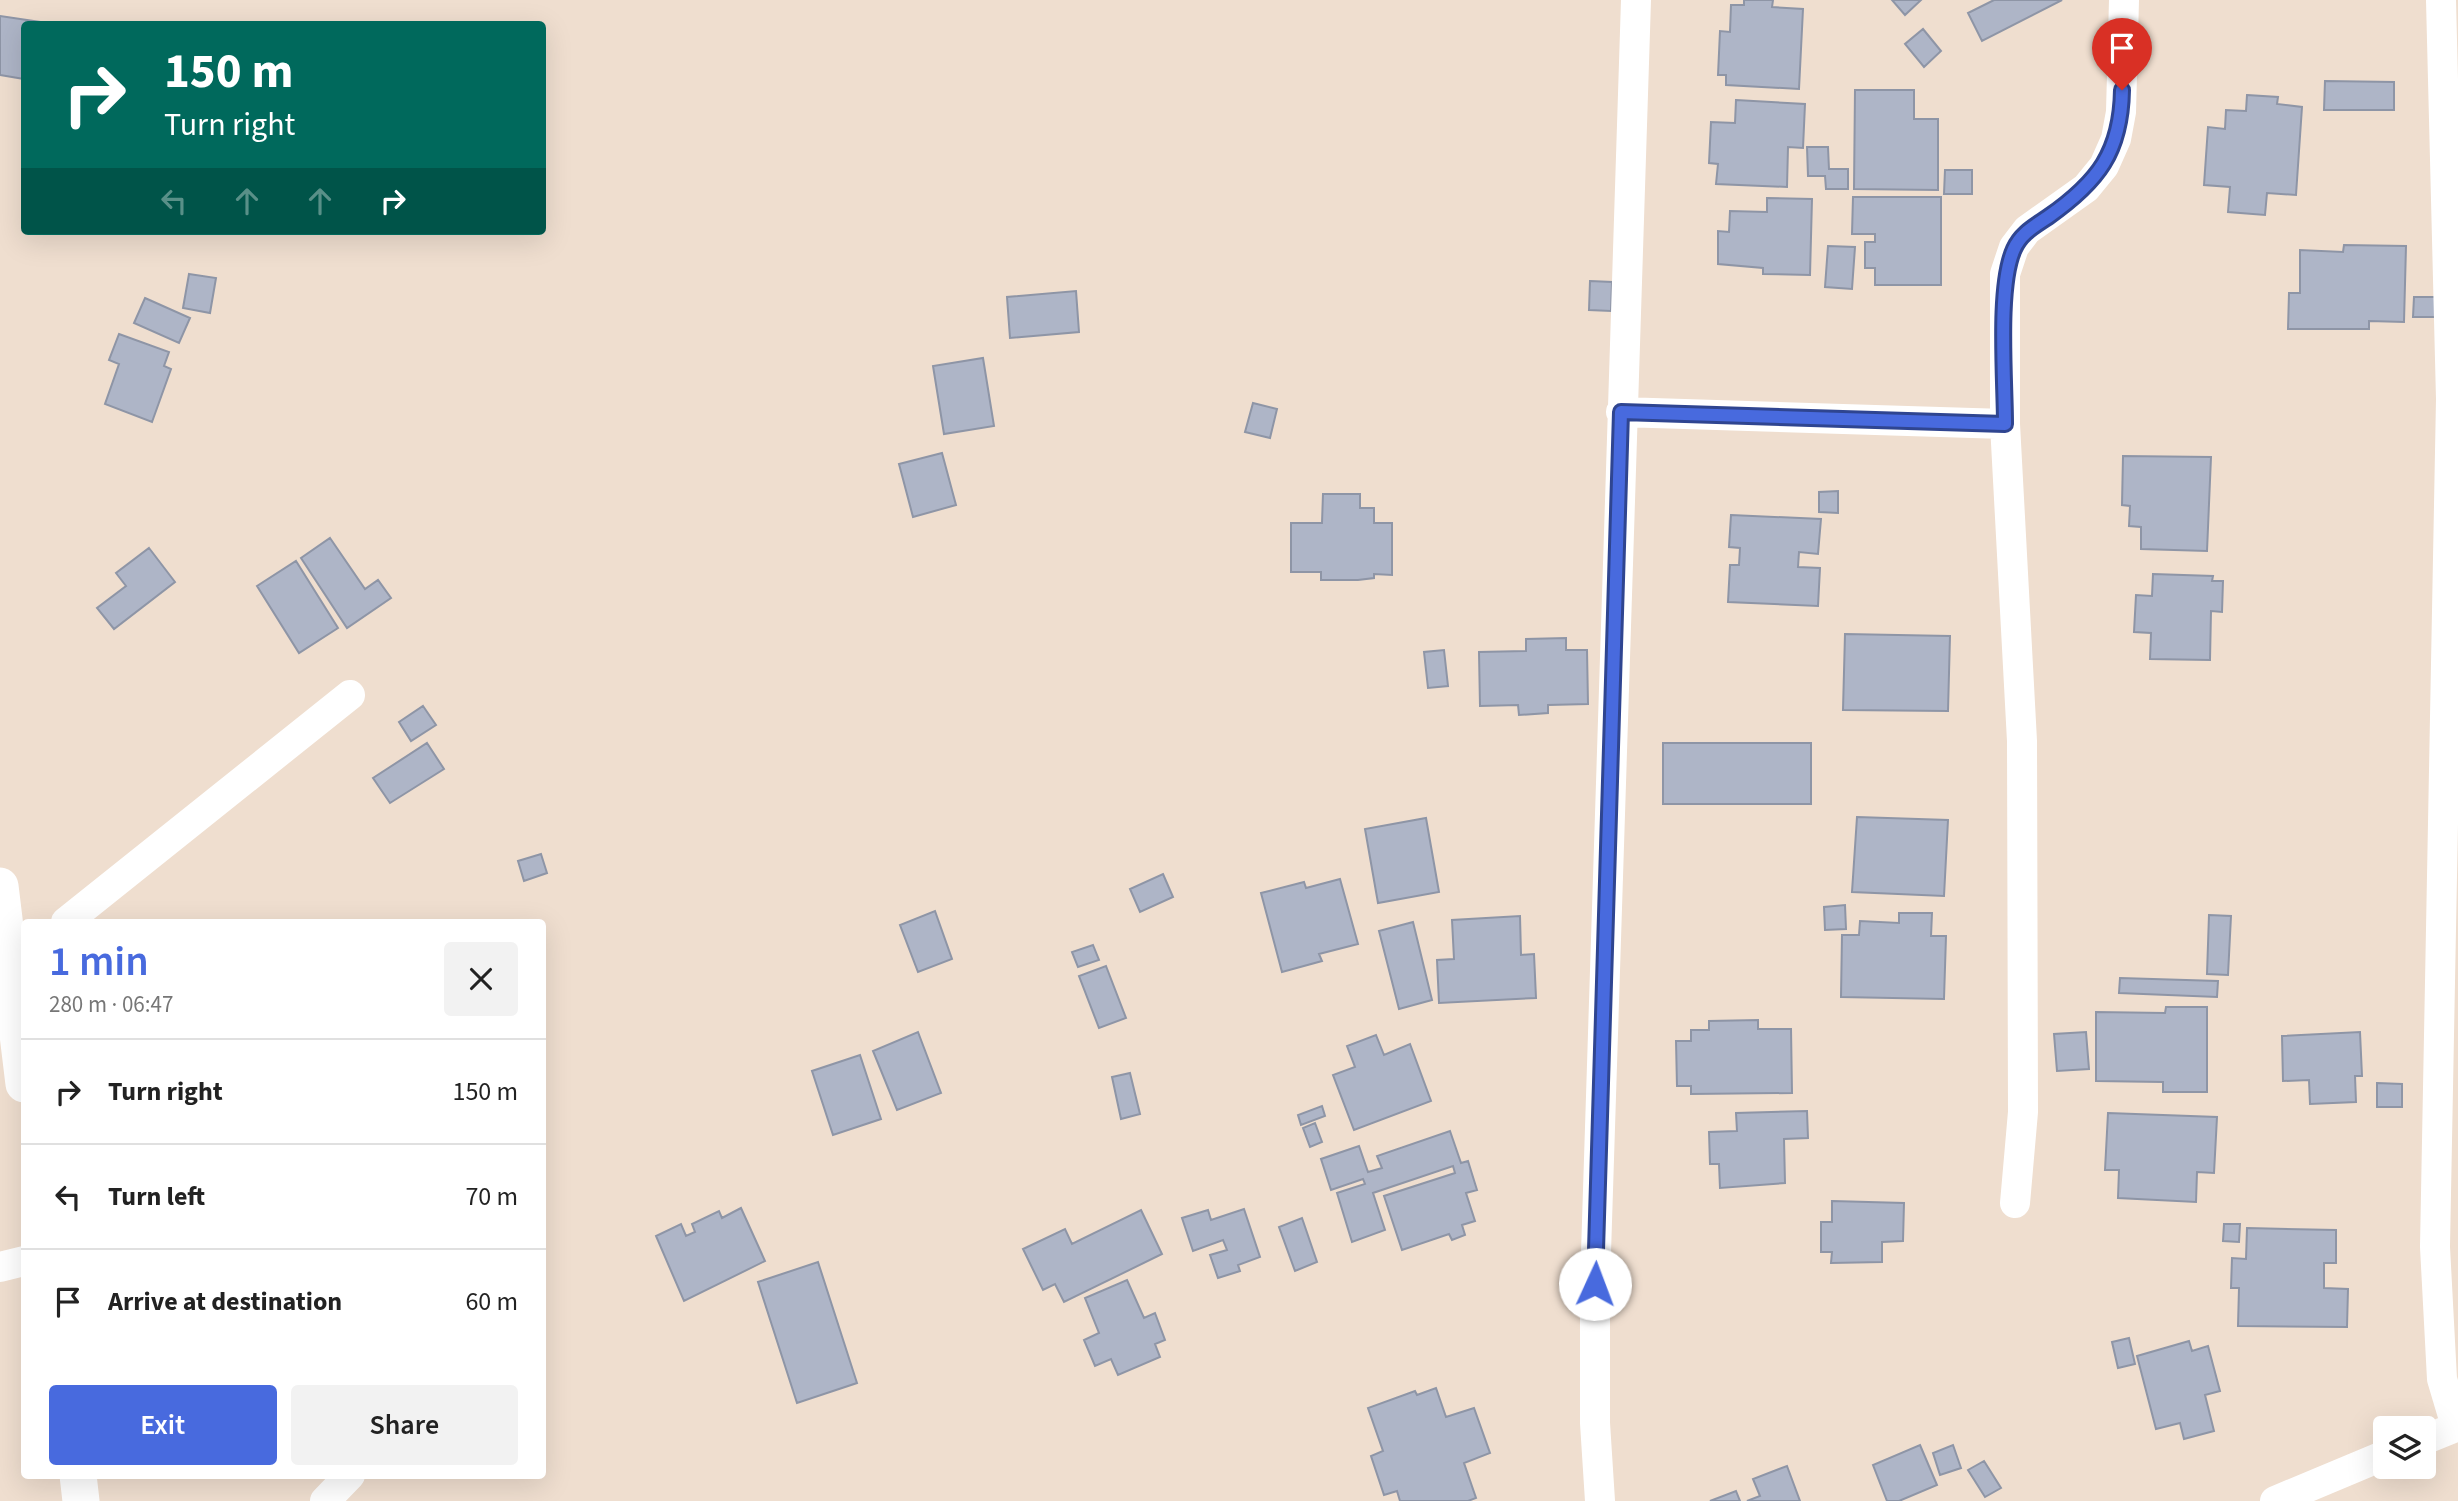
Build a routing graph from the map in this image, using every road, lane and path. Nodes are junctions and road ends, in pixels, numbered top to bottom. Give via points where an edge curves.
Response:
1 (1636, 0) edge
2 (2124, 0) edge
3 (2441, 0) edge
4 (1621, 412) junction
5 (2005, 424) junction
6 (350, 695) dead end
7 (0, 886) edge
8 (70, 919) edge
9 (17, 962) edge
10 (21, 1032) edge
11 (2015, 1203) dead end
12 (21, 1262) edge
13 (0, 1267) edge
14 (2457, 1426) edge
15 (2436, 1435) edge
16 (2373, 1460) edge
17 (78, 1479) edge
18 (346, 1479) edge
19 (81, 1501) edge
20 (325, 1501) edge
21 (1600, 1501) edge
22 (2275, 1501) edge

1 - 4 street
2 - 5 street via 2121,112 2108,157 2086,188 2027,230 2014,247 2005,274
3 - 14 street via 2451,400 2435,1247 2442,1379
4 - 5 street
4 - 21 street via 1595,1284
5 - 11 street via 2022,741 2023,1112
6 - 8 street
7 - 9 street
9 - 10 street
12 - 13 street
14 - 15 street
16 - 22 street
17 - 19 street
18 - 20 street

